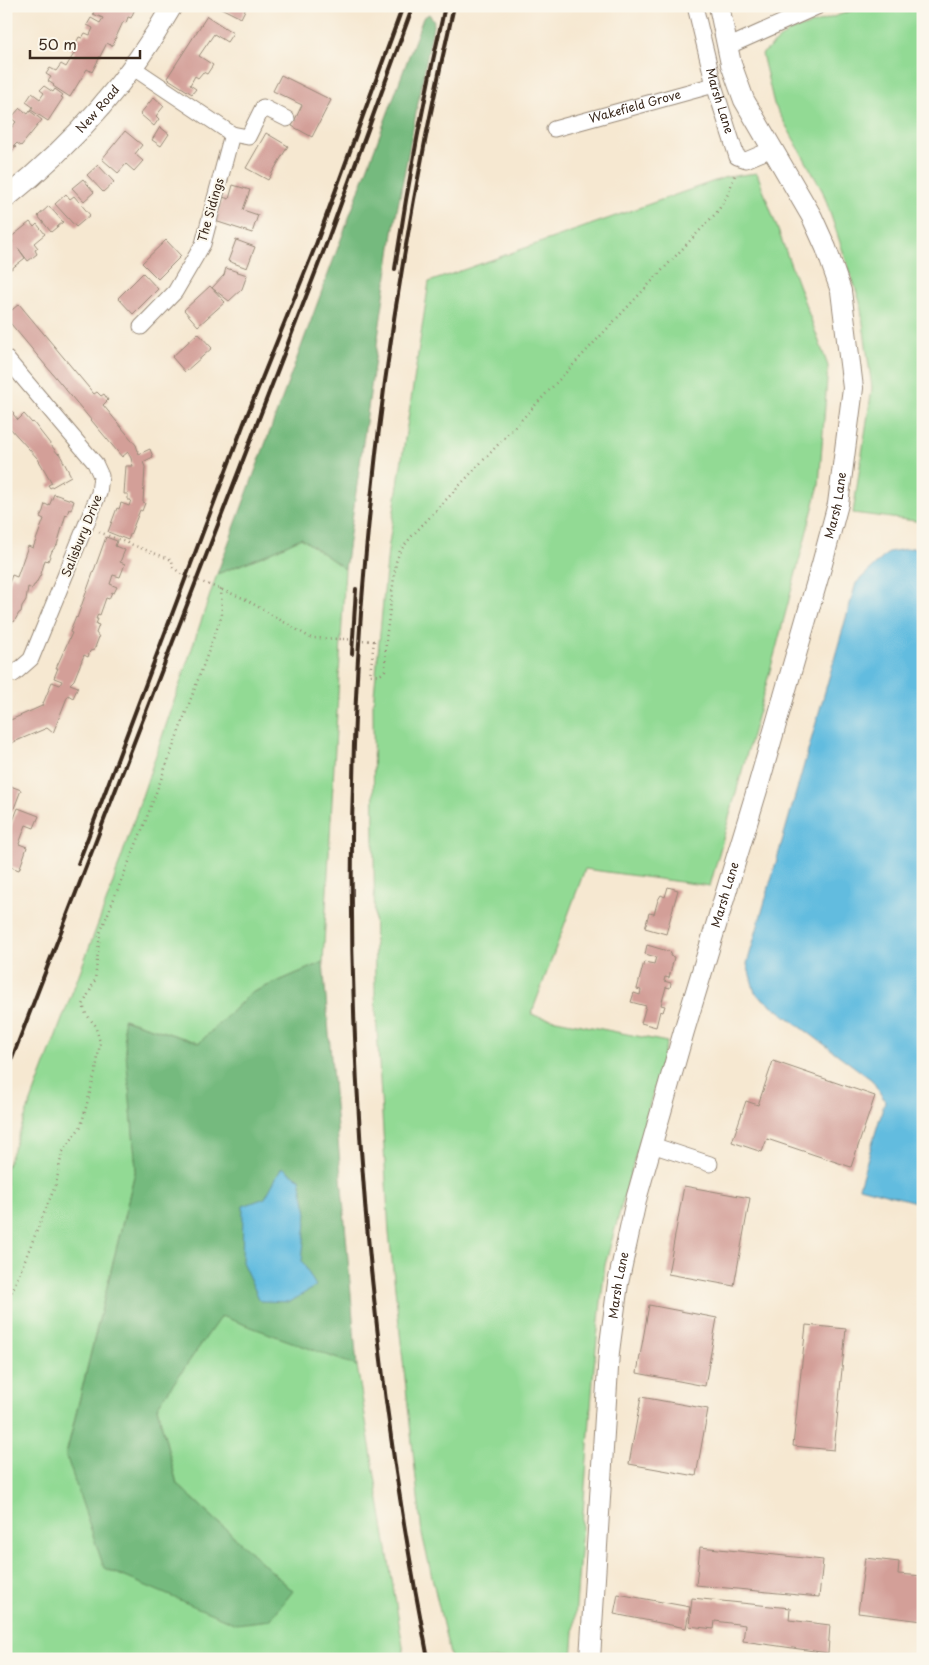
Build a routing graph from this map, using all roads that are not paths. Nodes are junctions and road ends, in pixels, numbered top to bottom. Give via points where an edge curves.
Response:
1 (172, 6) edge
2 (695, 6) edge
3 (718, 6) edge
4 (819, 6) edge
5 (727, 47) junction
6 (132, 67) junction
7 (714, 85) junction
8 (287, 119) dead end
9 (554, 129) dead end
10 (232, 134) junction
11 (772, 149) junction
12 (6, 198) edge
13 (141, 327) dead end
14 (8, 364) edge
15 (14, 674) dead end
16 (652, 1145) junction
17 (710, 1164) dead end
18 (590, 1659) edge

1 - 6 main road, New Road
2 - 7 street, Marsh Lane
3 - 5 main road, Marsh Lane
4 - 5 street
5 - 11 main road, Marsh Lane via 744,100
6 - 10 street
6 - 12 main road, New Road via 83,127
7 - 9 street, Wakefield Grove
7 - 11 street, Marsh Lane via 737,157 746,160
8 - 10 street via 263,107 248,137
10 - 13 street, The Sidings via 203,244 175,292
11 - 16 main road, Marsh Lane via 812,217 841,291 853,388 847,442 838,504 822,564
14 - 15 street, Salisbury Drive via 99,469 101,476 99,493 32,659
16 - 17 street
16 - 18 main road, Marsh Lane via 618,1283 609,1352

